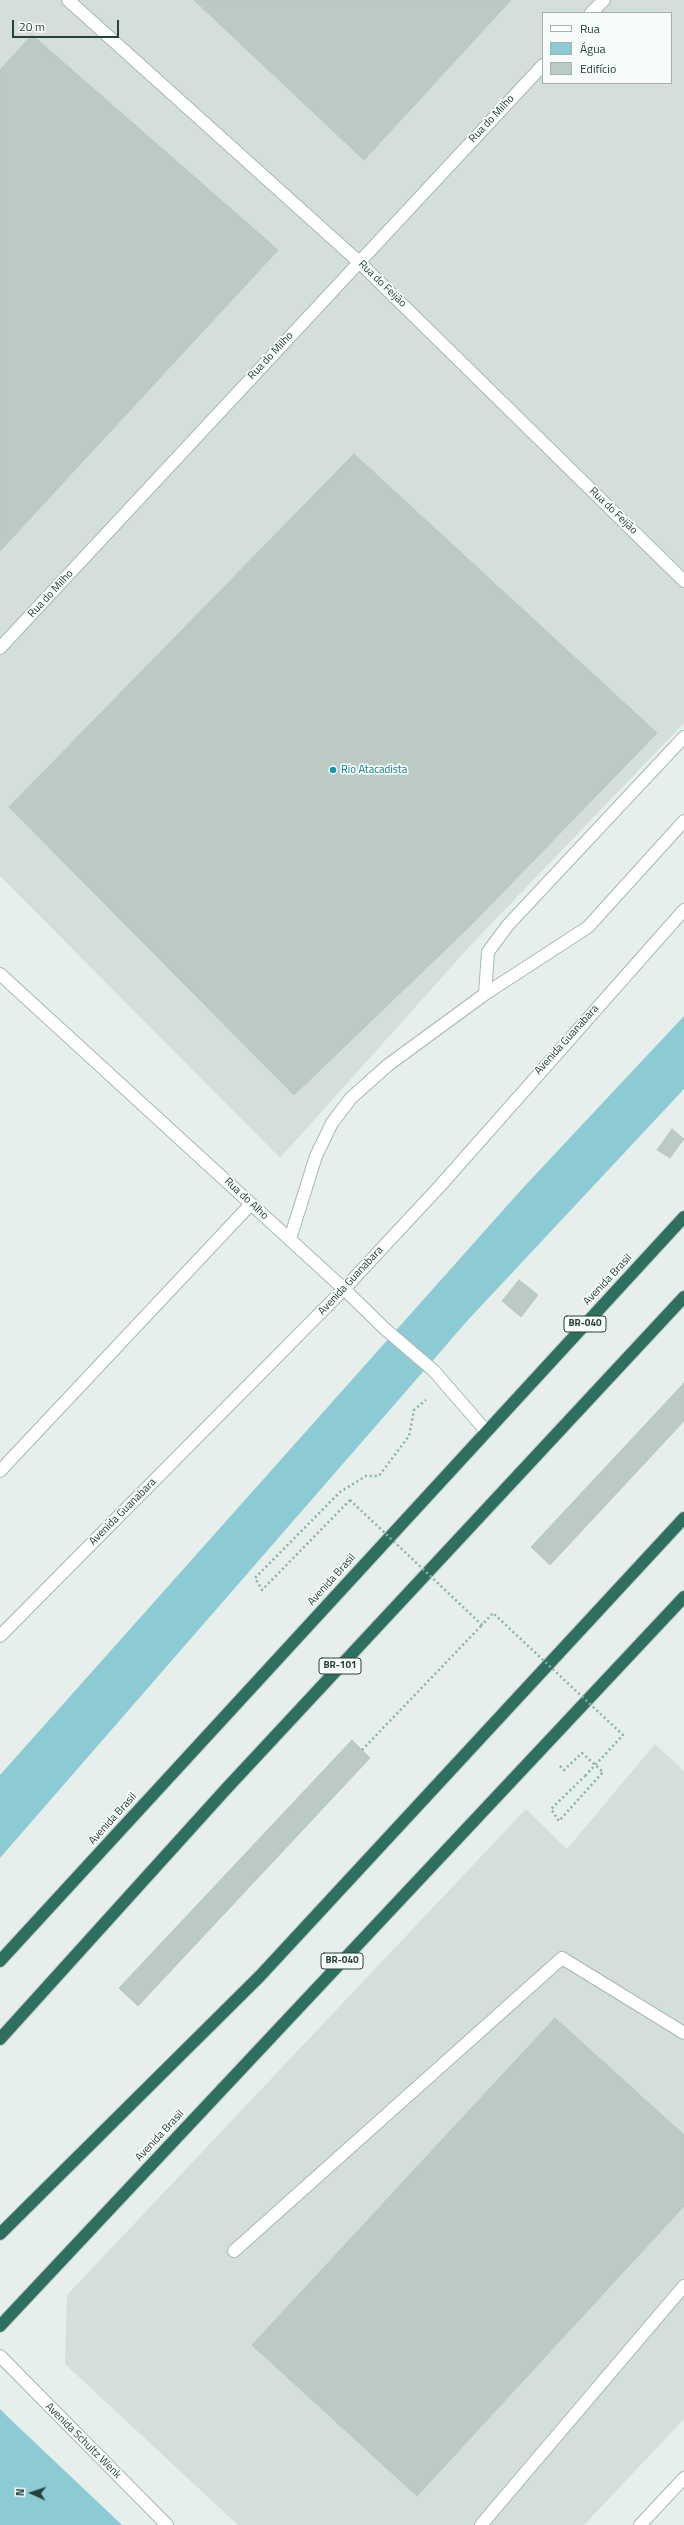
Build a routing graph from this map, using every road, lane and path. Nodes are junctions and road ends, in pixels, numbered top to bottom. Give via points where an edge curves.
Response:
1 (68, 0) edge
2 (604, 0) edge
3 (592, 12) edge
4 (542, 66) edge
5 (359, 262) junction
6 (684, 581) edge
7 (0, 648) edge
8 (684, 737) edge
9 (684, 821) edge
10 (684, 910) edge
11 (0, 974) edge
12 (485, 994) junction
13 (251, 1204) junction
14 (684, 1217) edge
15 (290, 1239) junction
16 (344, 1289) junction
17 (684, 1297) edge
18 (445, 1384) junction
19 (486, 1431) junction
20 (0, 1471) edge
21 (684, 1518) edge
22 (684, 1597) edge
23 (482, 1625) junction
24 (0, 1636) edge
25 (541, 1749) junction
26 (362, 1750) dead end
27 (0, 1961) edge
28 (684, 2033) edge
29 (0, 2039) edge
30 (0, 2234) edge
31 (234, 2251) dead end
32 (684, 2286) edge
33 (0, 2326) edge
34 (0, 2356) edge
35 (684, 2478) edge
36 (167, 2525) edge
37 (481, 2525) edge
38 (640, 2525) edge

1 - 5 street, Rua do Feijão
2 - 3 street
4 - 5 street, Rua do Milho
5 - 6 street, Rua do Feijão
5 - 7 street, Rua do Milho
8 - 12 street via 508,925 488,952
9 - 12 street via 588,927
10 - 16 street, Avenida Guanabara via 440,1186
11 - 13 street, Rua do Alho
12 - 15 street via 388,1065 351,1098 332,1123 316,1156
13 - 15 street, Rua do Alho
13 - 20 street
14 - 19 highway, Avenida Brasil / BR-040
15 - 16 street, Rua do Alho
16 - 18 street, Rua do Alho
16 - 24 street, Avenida Guanabara
17 - 29 highway, BR-101 via 226,1789
18 - 19 street, Rua do Alho
18 - 23 path, bridge via 414,1410 409,1436 379,1476 366,1476 340,1492 255,1578 262,1590 350,1500
19 - 27 highway, Avenida Brasil / BR-040
21 - 30 highway via 260,1976
22 - 25 highway, Avenida Brasil / BR-040
23 - 25 path, bridge via 493,1613 623,1735 585,1776 551,1810 559,1821 603,1772 582,1753 564,1770
23 - 26 path
25 - 33 highway, Avenida Brasil / BR-040
28 - 31 street via 562,1958
32 - 37 street
34 - 36 street, Avenida Schultz Wenk
35 - 38 street

